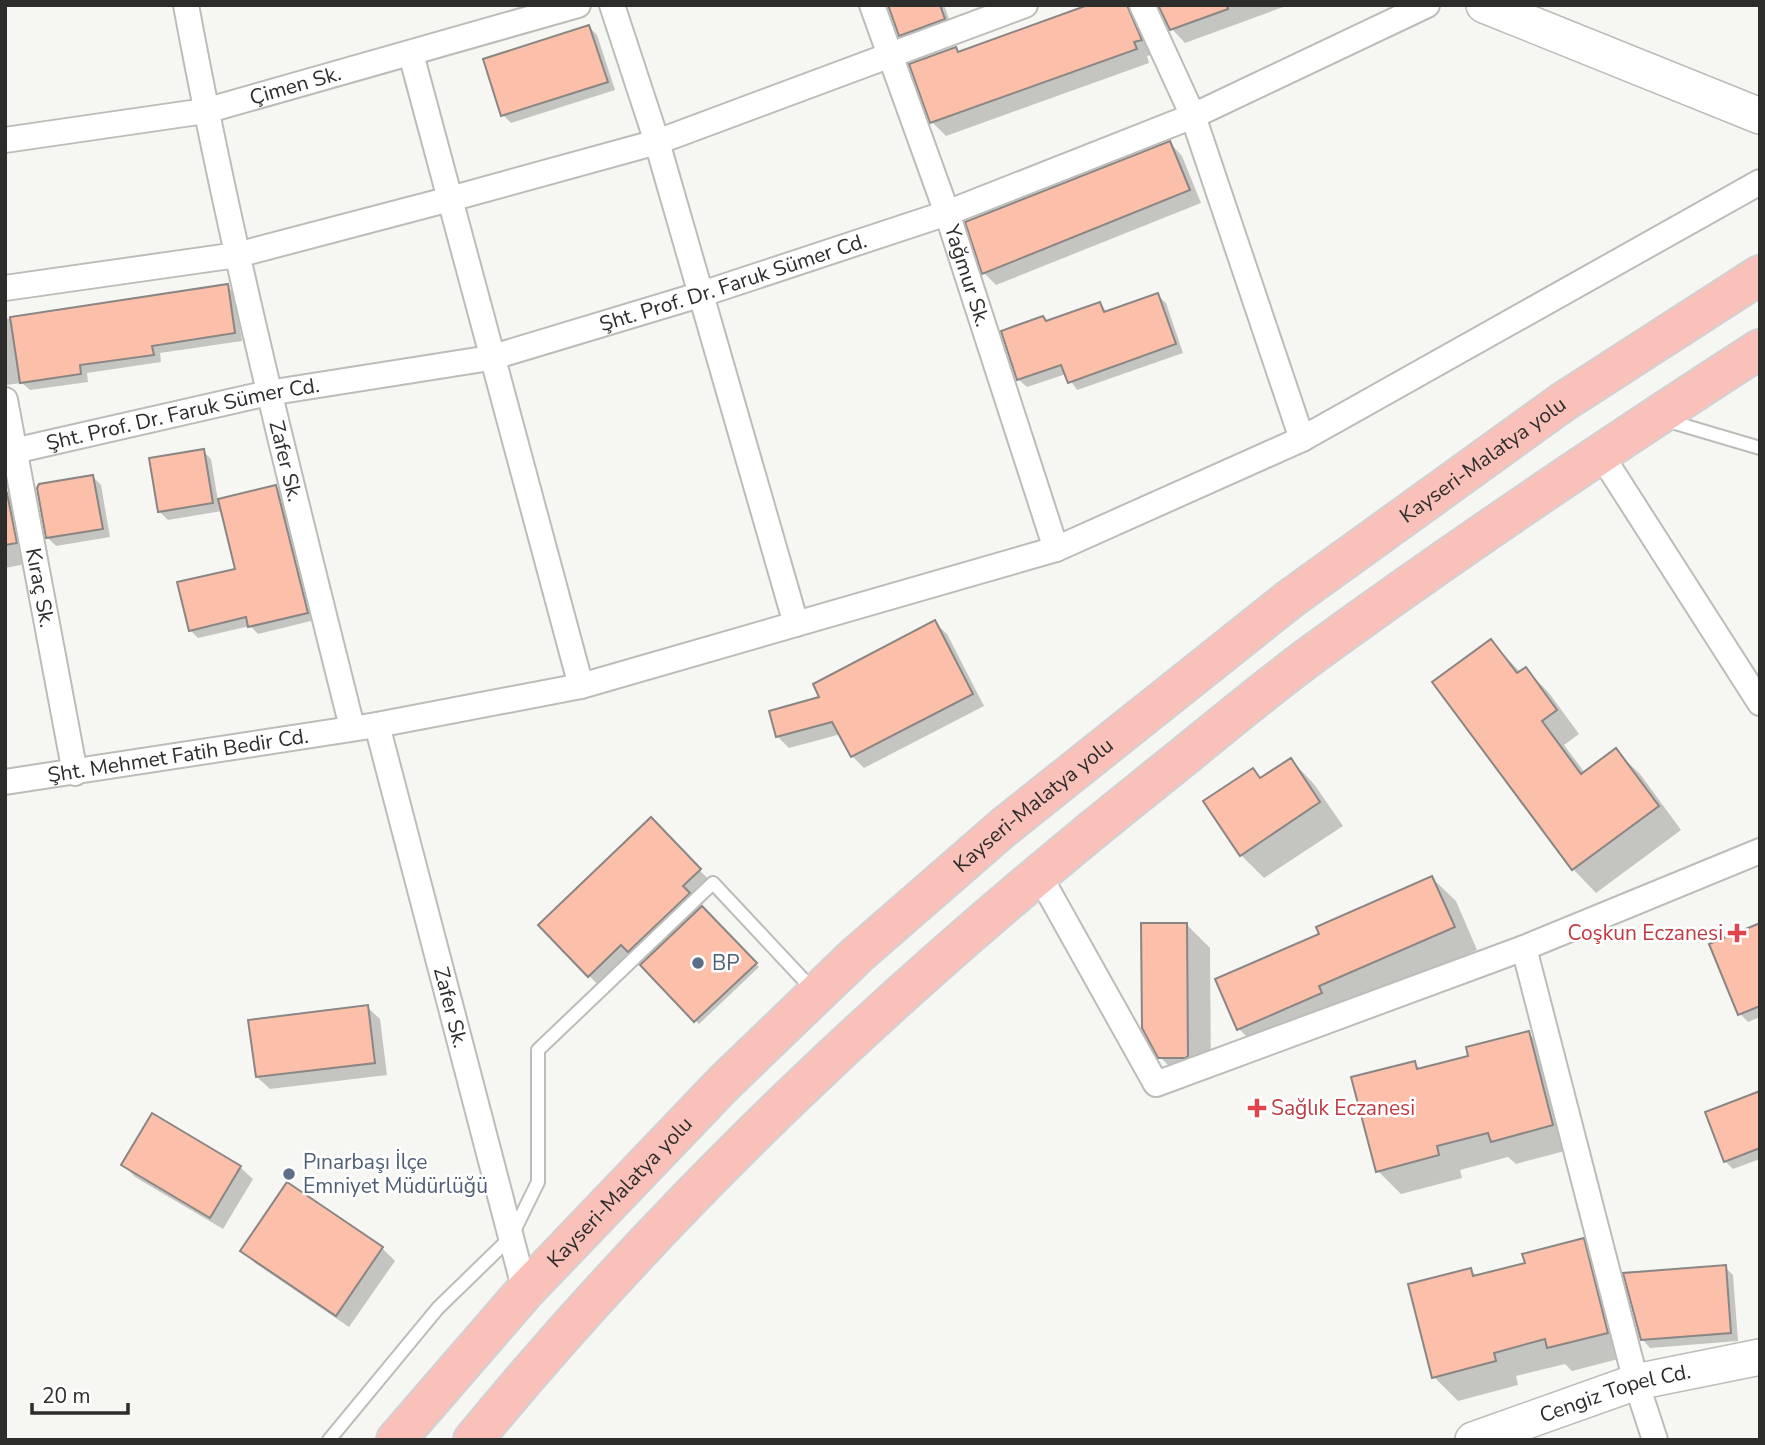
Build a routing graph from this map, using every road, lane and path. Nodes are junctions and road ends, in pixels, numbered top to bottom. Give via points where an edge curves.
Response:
1 (186, 5) edge
2 (578, 5) edge
3 (612, 5) edge
4 (872, 5) edge
5 (1025, 5) edge
6 (1142, 5) edge
7 (1427, 5) edge
8 (1484, 5) edge
9 (411, 54) junction
10 (888, 54) junction
11 (205, 111) junction
12 (1193, 116) junction
13 (1760, 116) edge
14 (5, 140) edge
15 (657, 142) junction
16 (1760, 182) edge
17 (450, 200) junction
18 (947, 213) junction
19 (237, 255) junction
20 (1760, 275) edge
21 (5, 288) edge
22 (699, 295) junction
23 (1760, 349) edge
24 (490, 358) junction
25 (268, 393) junction
26 (5, 400) edge
27 (1654, 417) junction
28 (1302, 439) junction
29 (1760, 448) edge
30 (10, 452) edge
31 (1600, 453) junction
32 (1056, 549) junction
33 (796, 624) junction
34 (581, 686) junction
35 (1760, 703) edge
36 (377, 725) junction
37 (352, 727) junction
38 (75, 773) junction
39 (5, 782) edge
40 (1760, 851) edge
41 (1038, 873) junction
42 (1524, 948) junction
43 (817, 994) junction
44 (511, 1237) junction
45 (525, 1291) junction
46 (1760, 1357) edge
47 (1636, 1382) junction
48 (329, 1440) edge
49 (396, 1440) edge
50 (473, 1440) edge
51 (1473, 1440) edge
52 (1656, 1440) edge

1 - 11 street, Zafer Sk.
2 - 9 street, Çimen Sk.
3 - 15 street
4 - 10 street, Yağmur Sk.
5 - 10 street
6 - 12 street
7 - 12 street, Şht. Prof. Dr. Faruk Sümer Cd.
8 - 13 main road
9 - 11 street, Çimen Sk.
9 - 17 street
10 - 15 street
10 - 18 street, Yağmur Sk.
11 - 14 street, Çimen Sk.
11 - 19 street, Zafer Sk.
12 - 18 street, Şht. Prof. Dr. Faruk Sümer Cd.
12 - 28 street
15 - 17 street
15 - 22 street
16 - 28 street, Şht. Mehmet Fatih Bedir Cd.
17 - 19 street
17 - 24 street
18 - 22 street, Şht. Prof. Dr. Faruk Sümer Cd.
18 - 32 street, Yağmur Sk.
19 - 21 street
19 - 25 street, Zafer Sk.
20 - 43 highway, Kayseri-Malatya yolu via 1563,402 1290,598 1004,827
22 - 24 street, Şht. Prof. Dr. Faruk Sümer Cd.
22 - 33 street
23 - 27 highway
24 - 25 street, Şht. Prof. Dr. Faruk Sümer Cd.
24 - 34 street
25 - 30 street, Şht. Prof. Dr. Faruk Sümer Cd.
25 - 37 street, Zafer Sk.
26 - 30 street, Kıraç Sk.
27 - 29 lane
27 - 31 highway
28 - 32 street, Şht. Mehmet Fatih Bedir Cd.
30 - 38 street, Kıraç Sk.
31 - 35 street
31 - 41 highway via 1314,653
32 - 33 street, Şht. Mehmet Fatih Bedir Cd.
33 - 34 street, Şht. Mehmet Fatih Bedir Cd.
34 - 36 street, Şht. Mehmet Fatih Bedir Cd.
36 - 37 street, Şht. Mehmet Fatih Bedir Cd.
36 - 44 street, Zafer Sk.
37 - 38 street, Şht. Mehmet Fatih Bedir Cd.
38 - 39 street, Şht. Mehmet Fatih Bedir Cd.
40 - 42 street
41 - 42 street via 1156,1084
41 - 50 highway via 768,1116 634,1255
42 - 47 street
43 - 44 lane via 713,883 538,1049 538,1182
43 - 45 highway, Kayseri-Malatya yolu via 724,1083
44 - 45 street, Zafer Sk.
44 - 48 lane via 438,1308
45 - 49 highway, Kayseri-Malatya yolu
46 - 47 main road, Cengiz Topel Cd.
47 - 51 main road, Cengiz Topel Cd.
47 - 52 street

